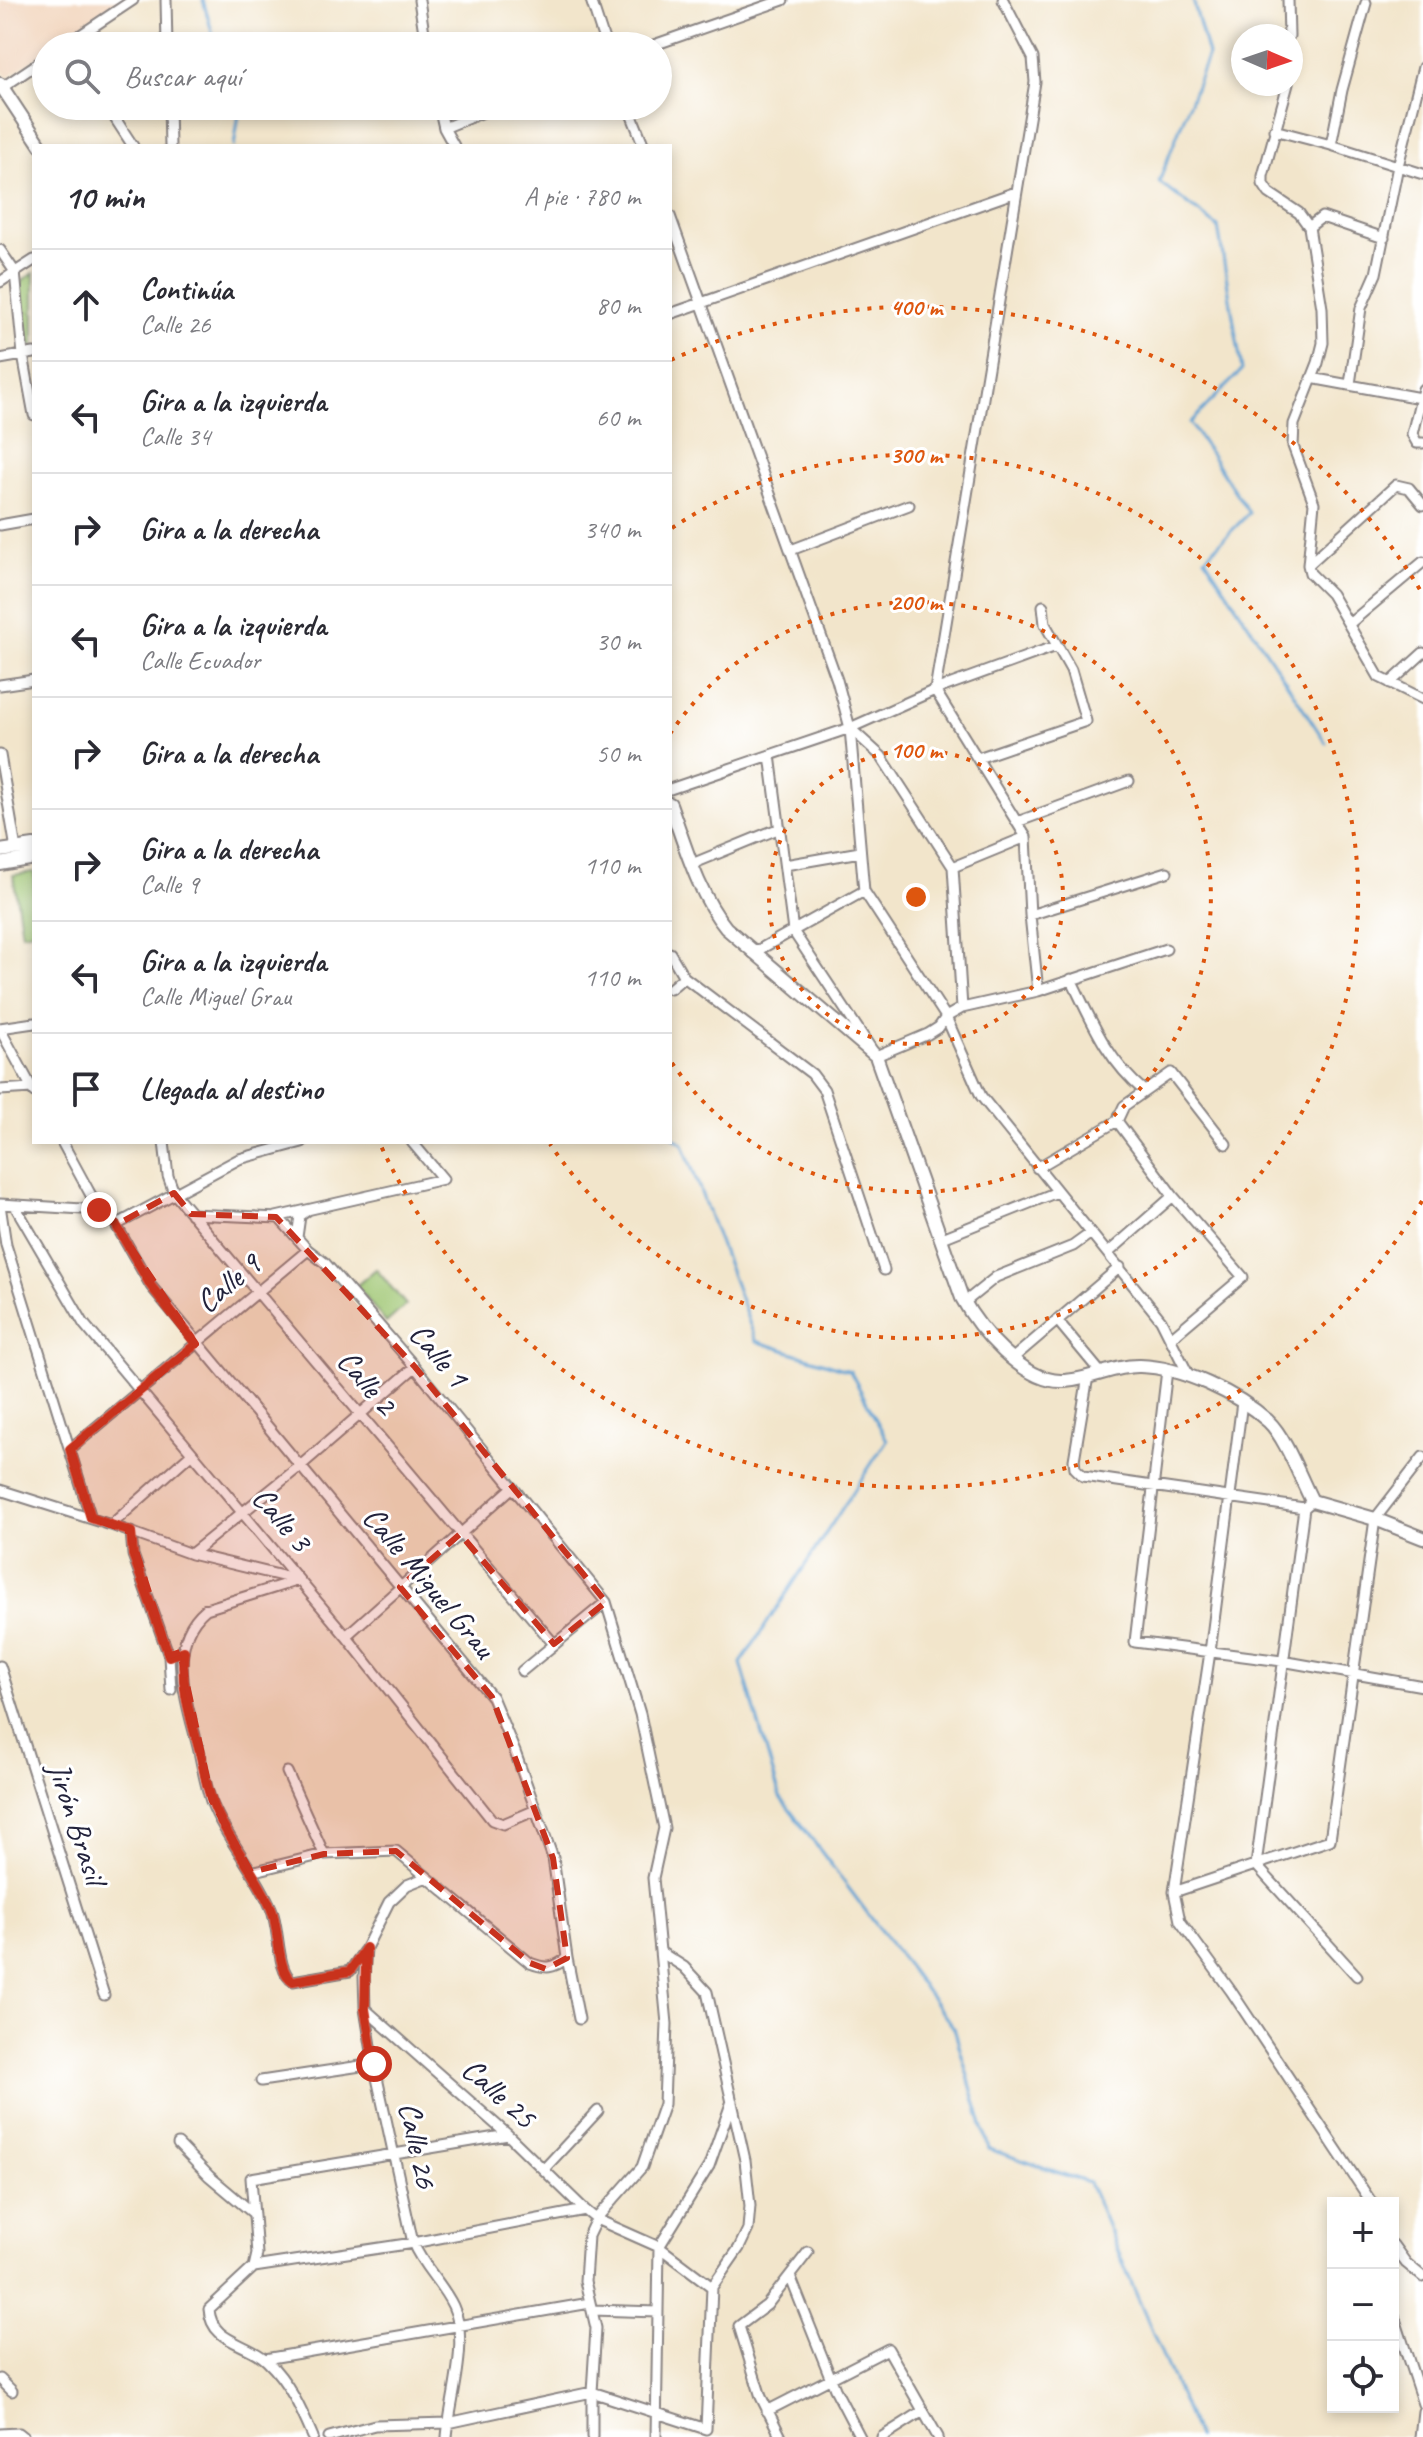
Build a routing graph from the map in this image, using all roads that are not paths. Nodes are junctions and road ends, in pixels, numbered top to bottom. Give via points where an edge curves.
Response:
1 (133, 0) edge
2 (166, 0) edge
3 (419, 0) edge
4 (591, 0) edge
5 (783, 0) edge
6 (1003, 0) edge
7 (1288, 0) edge
8 (1366, 3) dead end
9 (1289, 24) edge
10 (85, 32) edge
11 (167, 32) edge
12 (424, 32) edge
13 (601, 32) edge
14 (672, 39) edge
15 (32, 67) edge
16 (1423, 67) edge
17 (1, 87) edge
18 (1420, 94) edge
19 (1284, 96) edge
20 (116, 120) edge
21 (169, 120) edge
22 (442, 120) edge
23 (464, 120) edge
24 (634, 120) edge
25 (444, 128) junction
26 (1274, 130) junction
27 (40, 144) edge
28 (132, 144) edge
29 (170, 144) edge
30 (453, 144) edge
31 (643, 144) edge
32 (1331, 145) junction
33 (1398, 166) junction
34 (1423, 174) edge
35 (1016, 192) junction
36 (672, 221) edge
37 (1309, 227) junction
38 (1384, 238) junction
39 (0, 250) edge
40 (32, 261) edge
41 (15, 272) junction
42 (0, 282) edge
43 (703, 302) junction
44 (672, 313) edge
45 (29, 354) edge
46 (0, 359) edge
47 (1311, 378) junction
48 (1350, 384) junction
49 (32, 391) edge
50 (1421, 393) edge
51 (1423, 443) edge
52 (909, 505) dead end
53 (1423, 505) edge
54 (32, 519) edge
55 (0, 525) edge
56 (791, 550) junction
57 (1423, 562) edge
58 (1308, 565) junction
59 (1043, 606) dead end
60 (1349, 624) junction
61 (1056, 646) junction
62 (1423, 653) edge
63 (32, 680) edge
64 (1390, 683) junction
65 (0, 685) edge
66 (935, 690) junction
67 (1423, 699) edge
68 (850, 728) junction
69 (0, 755) edge
70 (770, 755) junction
71 (978, 758) junction
72 (1129, 781) dead end
73 (672, 788) edge
74 (672, 809) edge
75 (1017, 822) junction
76 (780, 828) junction
77 (1026, 837) junction
78 (32, 846) edge
79 (16, 849) junction
80 (0, 851) edge
81 (860, 852) junction
82 (32, 858) edge
83 (0, 864) edge
84 (692, 864) junction
85 (785, 865) junction
86 (953, 867) junction
87 (1167, 872) dead end
88 (864, 891) junction
89 (1030, 915) junction
90 (793, 931) junction
91 (1166, 949) dead end
92 (753, 953) junction
93 (672, 956) edge
94 (684, 977) junction
95 (1071, 979) junction
96 (672, 987) edge
97 (1038, 991) junction
98 (962, 1008) junction
99 (946, 1017) junction
100 (32, 1024) edge
101 (1, 1032) edge
102 (876, 1056) junction
103 (32, 1088) edge
104 (0, 1090) edge
105 (32, 1090) edge
106 (1144, 1091) junction
107 (1117, 1121) junction
108 (63, 1144) edge
109 (164, 1144) edge
110 (295, 1144) edge
111 (414, 1144) edge
112 (1226, 1144) dead end
113 (1037, 1168) junction
114 (1057, 1192) junction
115 (174, 1193) junction
116 (1173, 1196) junction
117 (0, 1204) edge
118 (15, 1206) junction
119 (99, 1210) junction
120 (308, 1210) junction
121 (191, 1214) junction
122 (276, 1217) junction
123 (116, 1225) junction
124 (1091, 1233) junction
125 (297, 1237) junction
126 (940, 1239) junction
127 (308, 1250) junction
128 (1108, 1253) junction
129 (1120, 1267) junction
130 (884, 1270) dead end
131 (257, 1292) junction
132 (965, 1302) junction
133 (1057, 1320) junction
134 (1171, 1338) junction
135 (196, 1344) junction
136 (1012, 1359) junction
137 (415, 1367) junction
138 (1167, 1370) junction
139 (1095, 1375) junction
140 (1189, 1376) junction
141 (140, 1391) junction
142 (1242, 1402) junction
143 (359, 1414) junction
144 (70, 1449) junction
145 (192, 1453) junction
146 (1423, 1457) edge
147 (299, 1467) junction
148 (513, 1487) junction
149 (1153, 1487) junction
150 (0, 1490) edge
151 (1229, 1498) junction
152 (1308, 1505) junction
153 (243, 1513) junction
154 (91, 1518) junction
155 (1375, 1519) junction
156 (111, 1525) junction
157 (131, 1532) junction
158 (460, 1534) junction
159 (1423, 1538) edge
160 (191, 1554) junction
161 (299, 1580) junction
162 (400, 1587) junction
163 (606, 1602) junction
164 (346, 1636) junction
165 (554, 1644) junction
166 (184, 1651) junction
167 (1210, 1652) junction
168 (169, 1656) junction
169 (1282, 1661) junction
170 (0, 1666) edge
171 (522, 1671) dead end
172 (1353, 1674) junction
173 (1423, 1686) edge
174 (171, 1690) dead end
175 (5, 1702) edge
176 (287, 1772) dead end
177 (536, 1810) junction
178 (324, 1854) junction
179 (1256, 1865) junction
180 (251, 1872) junction
181 (427, 1877) junction
182 (1174, 1892) junction
183 (366, 1948) junction
184 (662, 1953) junction
185 (567, 1958) junction
186 (1357, 1976) dead end
187 (104, 1995) dead end
188 (365, 2009) junction
189 (579, 2019) dead end
190 (374, 2064) junction
191 (261, 2081) dead end
192 (732, 2101) junction
193 (598, 2111) dead end
194 (508, 2135) junction
195 (178, 2144) dead end
196 (393, 2153) junction
197 (544, 2169) junction
198 (1367, 2197) edge
199 (585, 2210) junction
200 (253, 2213) junction
201 (596, 2219) junction
202 (413, 2243) junction
203 (659, 2247) junction
204 (808, 2252) dead end
205 (1399, 2253) edge
206 (254, 2267) junction
207 (790, 2276) junction
208 (1423, 2277) edge
209 (712, 2287) junction
210 (591, 2306) junction
211 (658, 2312) junction
212 (460, 2324) junction
213 (1399, 2331) edge
214 (265, 2359) junction
215 (831, 2378) junction
216 (0, 2379) edge
217 (12, 2391) dead end
218 (592, 2392) junction
219 (1423, 2404) edge
220 (656, 2411) junction
221 (767, 2411) junction
222 (923, 2411) junction
223 (1423, 2411) edge
224 (448, 2423) junction
225 (0, 2434) edge
226 (24, 2437) edge
227 (313, 2437) edge
228 (329, 2437) edge
229 (447, 2437) edge
230 (592, 2437) edge
231 (656, 2437) edge
232 (781, 2437) edge
233 (860, 2437) edge
234 (882, 2437) edge
235 (938, 2437) edge
236 (1420, 2437) edge

1 - 10 street
2 - 11 street
3 - 12 street
4 - 13 street
5 - 14 street
6 - 35 street via 1033,58 1035,82
7 - 9 street
8 - 32 street
15 - 17 street
16 - 18 street
17 - 27 street
18 - 33 street
19 - 26 street
20 - 28 street
21 - 29 street
22 - 25 street
23 - 25 street
24 - 31 street
25 - 30 street
26 - 32 street
26 - 37 street via 1263,184
32 - 33 street
33 - 34 street
33 - 38 street
35 - 43 street
35 - 66 street
36 - 43 street
37 - 38 street via 1322,217
37 - 47 street via 1323,343
38 - 48 street via 1361,308
39 - 41 street
40 - 41 street
41 - 42 street
41 - 45 street
43 - 44 street
43 - 56 street
45 - 46 street
45 - 49 street
47 - 48 street
47 - 58 street via 1294,424 1293,446 1314,503
48 - 50 street
50 - 51 street via 1412,434
52 - 56 street
53 - 58 street via 1409,488 1396,485
54 - 55 street
56 - 68 street
57 - 60 street
58 - 60 street
59 - 61 street
60 - 64 street via 1379,677
61 - 66 street
61 - 71 street via 1071,670 1086,721
62 - 64 street
63 - 65 street
64 - 67 street
66 - 68 street
66 - 71 street
68 - 70 street
68 - 81 street
68 - 86 street via 881,756
69 - 79 street
70 - 73 street
70 - 76 street
71 - 75 street
72 - 75 street
74 - 84 street
75 - 77 street
76 - 84 street
76 - 85 street
77 - 86 street
77 - 89 street
78 - 79 street
79 - 80 street
81 - 85 street
81 - 88 street
82 - 83 street
84 - 92 street via 718,919
85 - 90 street
86 - 98 street
87 - 89 street
88 - 90 street
88 - 99 street
89 - 97 street
90 - 92 street
90 - 102 street
91 - 95 street
92 - 102 street
93 - 94 street
94 - 96 street
94 - 130 street via 812,1074 824,1090
95 - 97 street
95 - 106 street via 1109,1055
97 - 98 street
98 - 99 street
99 - 102 street via 928,1034
99 - 113 street via 981,1096
100 - 101 street
101 - 103 street
102 - 126 street
104 - 105 street
106 - 107 street via 1124,1106
106 - 112 street via 1171,1073
107 - 113 street
107 - 116 street
108 - 119 street, Calle Miguel Grau
109 - 115 street, Calle 2
110 - 115 street via 239,1159
111 - 120 street via 443,1179
113 - 114 street
114 - 124 street
114 - 126 street
115 - 121 street, Calle 2
115 - 123 street
116 - 128 street
116 - 134 street via 1243,1277
117 - 118 street
117 - 144 street via 6,1245
118 - 119 street
118 - 141 street, Calle 3 via 84,1324
119 - 123 street, Calle Miguel Grau
120 - 122 street
120 - 125 street via 300,1216
121 - 122 street
121 - 131 street, Calle 2
122 - 125 street, Calle 1
123 - 135 street, Calle Miguel Grau via 151,1286
124 - 128 street
124 - 132 street via 1073,1246 996,1277
125 - 127 street, Calle 1
126 - 132 street
127 - 131 street, Calle 9
127 - 137 street, Calle 1
128 - 129 street
129 - 133 street
129 - 134 street
131 - 135 street, Calle 9
131 - 143 street, Calle 2
132 - 136 street via 976,1323
133 - 136 street
133 - 139 street
134 - 140 street
135 - 141 street, Calle 9
135 - 147 street, Calle Miguel Grau
136 - 139 street via 1042,1378 1061,1382
137 - 143 street
137 - 148 street, Calle 1
138 - 139 street via 1137,1366
138 - 140 street
138 - 149 street
139 - 149 street via 1075,1468 1083,1476
140 - 142 street
141 - 144 street, Calle 9
141 - 145 street, Calle 3
142 - 151 street
142 - 152 street via 1279,1436
143 - 147 street
143 - 158 street, Calle 2
144 - 154 street
145 - 153 street, Calle 3
145 - 156 street
146 - 155 street
147 - 153 street
147 - 162 street, Calle Miguel Grau
148 - 158 street
148 - 163 street, Calle 1
149 - 151 street
149 - 167 street via 1135,1642
150 - 154 street
151 - 152 street
151 - 167 street
152 - 155 street
152 - 169 street
153 - 160 street
153 - 161 street, Calle 3
154 - 156 street
155 - 159 street
155 - 172 street
156 - 157 street
157 - 160 street
157 - 168 street via 133,1555
158 - 162 street
158 - 165 street, Calle 2
160 - 161 street
161 - 164 street, Calle 3
161 - 166 street via 206,1609 188,1630
162 - 164 street
162 - 177 street, Calle Miguel Grau via 492,1697
163 - 165 street
163 - 184 street via 640,1714 664,1828 653,1878
164 - 177 street, Calle 3 via 494,1822 503,1824
165 - 171 street
166 - 168 street
166 - 180 street via 185,1694 212,1801
167 - 169 street
167 - 182 street
168 - 174 street
169 - 172 street
169 - 179 street
170 - 175 street, Jirón Brasil
172 - 173 street
172 - 179 street via 1330,1840
175 - 187 street, Jirón Brasil
176 - 178 street
177 - 185 street, Calle Miguel Grau via 553,1858
178 - 180 street
178 - 181 street via 396,1851
179 - 182 street
179 - 186 street
180 - 183 street via 271,1908 286,1977 293,1981 350,1971
181 - 183 street, Calle 26 via 407,1885 389,1902
181 - 185 street via 530,1963 546,1969
182 - 198 street via 1180,1921
183 - 188 street, Calle 26
184 - 192 street via 707,1992
184 - 201 street via 667,2024 664,2104 642,2167
185 - 189 street, Calle Miguel Grau
188 - 190 street, Calle 26
188 - 194 street, Calle 25
190 - 191 street
190 - 196 street, Calle 26
192 - 203 street via 709,2166
192 - 209 street via 745,2160 748,2229
193 - 197 street
194 - 196 street
194 - 197 street, Calle 25
195 - 200 street
196 - 200 street via 251,2178
196 - 202 street, Calle 26
197 - 199 street, Calle 25
199 - 201 street, Calle 25
199 - 202 street
200 - 206 street
201 - 203 street, Calle 25
201 - 210 street via 588,2236 585,2281
202 - 206 street
202 - 212 street, Calle 26
203 - 209 street, Calle 25
203 - 211 street
204 - 207 street
205 - 208 street
206 - 214 street via 209,2309 209,2318 225,2339
207 - 215 street
207 - 221 street via 767,2305 739,2326
209 - 220 street via 706,2429
210 - 211 street
210 - 212 street
210 - 218 street via 596,2328
211 - 220 street
212 - 214 street
212 - 224 street
213 - 219 street
214 - 227 street via 288,2386
215 - 221 street
215 - 222 street via 888,2349
215 - 233 street
216 - 217 street
218 - 220 street
218 - 224 street
218 - 230 street
220 - 231 street
221 - 232 street
222 - 234 street
222 - 235 street
223 - 236 street
224 - 228 street via 375,2425
224 - 229 street
225 - 226 street

